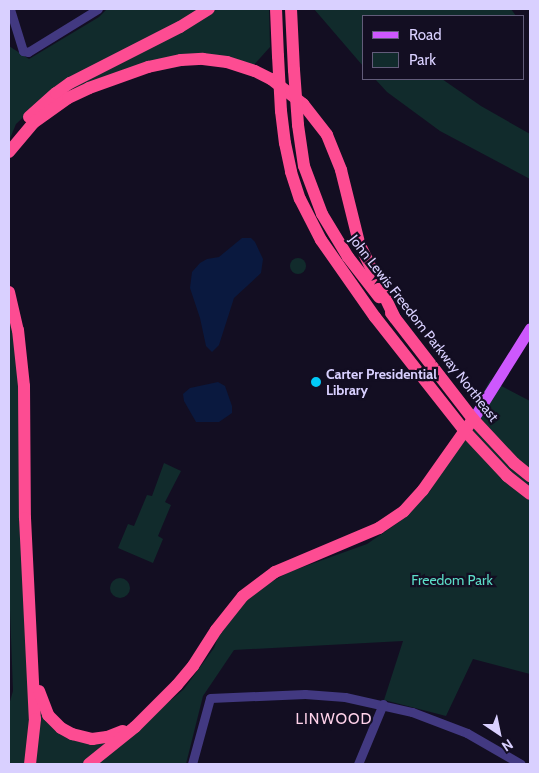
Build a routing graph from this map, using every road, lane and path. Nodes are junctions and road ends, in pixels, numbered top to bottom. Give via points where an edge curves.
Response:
1 (10, 9) edge
2 (98, 9) edge
3 (209, 9) edge
4 (276, 9) edge
5 (291, 9) edge
6 (9, 152) edge
7 (9, 292) edge
8 (395, 318) junction
9 (530, 328) edge
10 (472, 419) junction
11 (464, 430) junction
12 (530, 476) edge
13 (530, 494) edge
14 (33, 664) junction
15 (383, 704) junction
16 (152, 711) junction
17 (30, 764) edge
18 (89, 764) edge
19 (192, 764) edge
20 (358, 764) edge
21 (522, 764) edge

1 - 2 street via 23,52 33,50
3 - 6 highway via 56,93 30,116
4 - 11 highway, John Lewis Freedom Parkway Northeast, bridge via 285,143 300,199 321,240 369,310
5 - 8 highway, John Lewis Freedom Parkway Northeast, bridge via 298,125 304,166 322,214 348,257
6 - 8 highway via 33,124 68,98 148,67 203,59 255,71 303,104 327,135 341,170 359,244
7 - 14 highway via 18,330 24,386 24,518
8 - 10 highway, John Lewis Freedom Parkway Northeast
9 - 10 main road
10 - 11 highway
10 - 12 highway, John Lewis Freedom Parkway Northeast
11 - 13 highway, John Lewis Freedom Parkway Northeast via 507,476
11 - 16 highway via 423,490 404,511 379,528 275,572 243,596 188,672
14 - 16 highway via 44,709 56,724 72,734 92,739 107,737
14 - 17 highway via 34,732
15 - 19 street via 305,694 210,698
15 - 20 street
15 - 21 street via 467,733
16 - 18 highway

